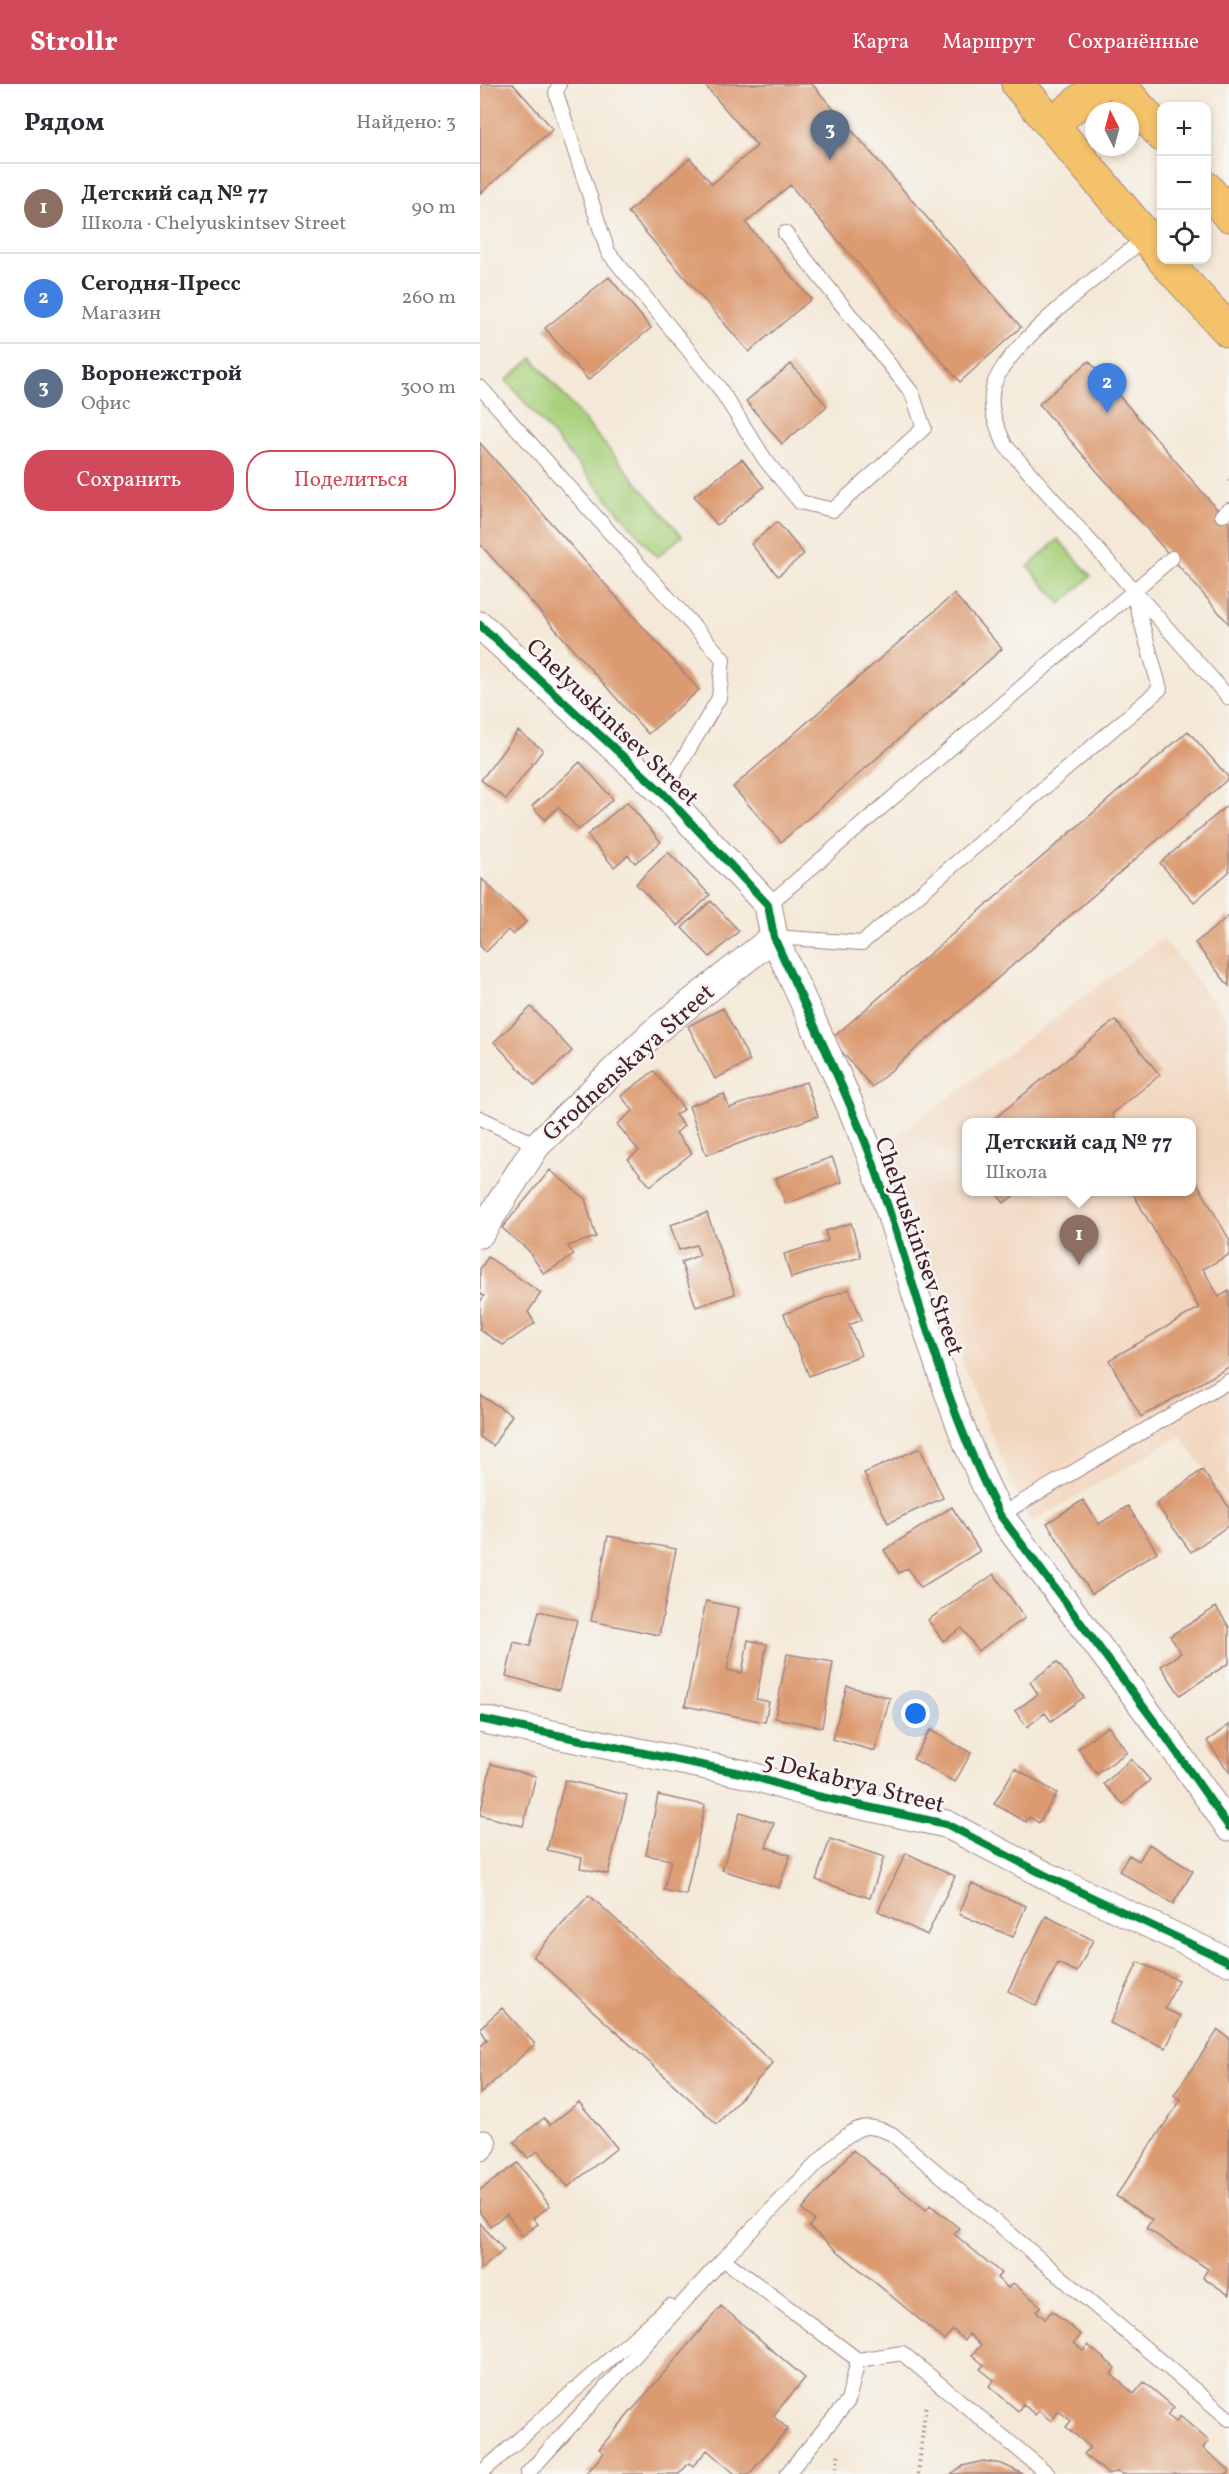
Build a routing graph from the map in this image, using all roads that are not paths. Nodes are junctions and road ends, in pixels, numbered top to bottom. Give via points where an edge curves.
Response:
1 (559, 84) edge
2 (1018, 84) edge
3 (1101, 84) edge
4 (1119, 84) edge
5 (1052, 124) junction
6 (1157, 130) edge
7 (1211, 194) edge
8 (1229, 215) edge
9 (785, 233) dead end
10 (1157, 251) edge
11 (1169, 264) edge
12 (1229, 331) edge
13 (480, 387) edge
14 (1172, 558) dead end
15 (1133, 591) junction
16 (480, 625) edge
17 (1229, 698) edge
18 (663, 793) junction
19 (768, 905) junction
20 (774, 937) junction
21 (480, 1118) edge
22 (537, 1145) junction
23 (480, 1234) edge
24 (1229, 1381) edge
25 (1000, 1515) junction
26 (480, 1719) edge
27 (1229, 1827) edge
28 (1229, 1962) edge
29 (723, 2259) junction
30 (858, 2360) junction
31 (1229, 2419) edge
32 (480, 2474) edge
33 (527, 2474) edge
34 (787, 2474) edge
35 (1048, 2474) edge

1 - 9 lane via 556,93 608,252 718,386 766,461 800,502 833,510 924,428 912,393
2 - 5 main road
3 - 5 main road
4 - 6 main road
5 - 10 main road
7 - 8 main road
10 - 15 lane via 1050,316 1023,343 993,387 992,415 1005,445
11 - 12 main road
13 - 18 lane via 723,658 719,698
14 - 15 lane
15 - 17 lane
15 - 19 lane
15 - 20 lane via 1160,689 862,943
16 - 18 street, Chelyuskintsev Street
18 - 19 street, Chelyuskintsev Street
19 - 20 street, Chelyuskintsev Street
20 - 22 street, Grodnenskaya Street via 654,1032
20 - 25 street, Chelyuskintsev Street via 870,1155 963,1430
21 - 22 lane
22 - 23 street, Grodnenskaya Street
24 - 25 lane
25 - 27 street, Chelyuskintsev Street
26 - 28 street, 5 Dekabrya Street via 745,1774 817,1796 946,1824
29 - 30 lane
29 - 31 lane via 835,2145 855,2128 874,2126 892,2134
29 - 32 lane
29 - 33 lane
30 - 34 lane via 848,2401
30 - 35 lane via 902,2353

